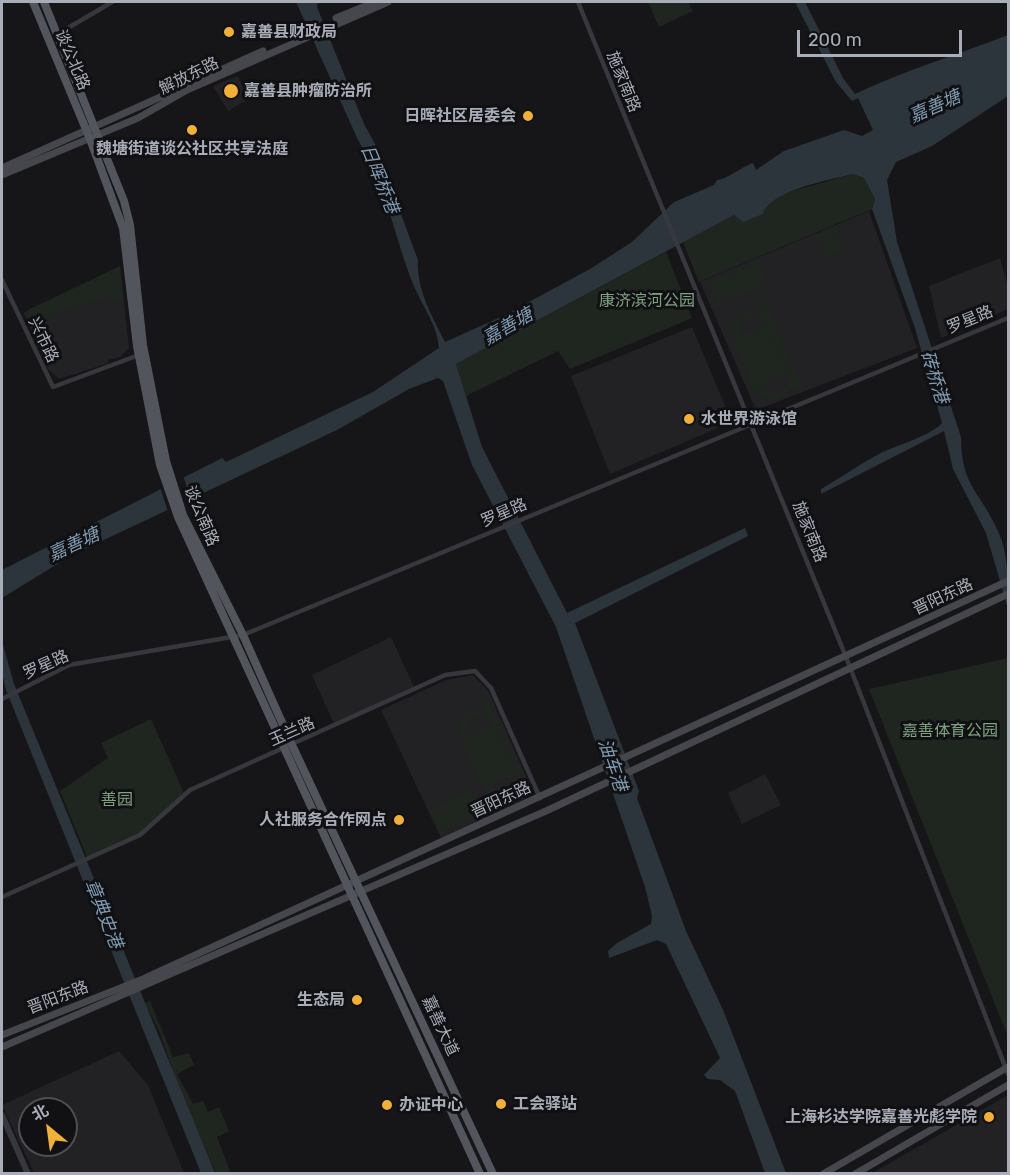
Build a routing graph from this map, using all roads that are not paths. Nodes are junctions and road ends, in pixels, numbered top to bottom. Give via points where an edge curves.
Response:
1 (33, 2) edge
2 (44, 2) edge
3 (112, 2) edge
4 (375, 2) edge
5 (388, 2) edge
6 (578, 2) edge
7 (337, 20) junction
8 (58, 34) junction
9 (297, 39) junction
10 (95, 126) junction
11 (87, 129) junction
12 (99, 135) junction
13 (90, 138) junction
14 (2, 168) edge
15 (2, 175) edge
16 (2, 280) edge
17 (1008, 318) edge
18 (142, 355) junction
19 (752, 422) junction
20 (1008, 581) edge
21 (1008, 594) edge
22 (238, 636) junction
23 (846, 657) junction
24 (850, 668) junction
25 (4, 698) edge
26 (288, 747) junction
27 (540, 798) junction
28 (357, 881) junction
29 (348, 886) junction
30 (362, 891) junction
31 (352, 895) junction
32 (2, 897) edge
33 (143, 982) junction
34 (119, 992) junction
35 (2, 1035) edge
36 (2, 1047) edge
37 (1008, 1070) edge
38 (1008, 1085) edge
39 (2, 1115) edge
40 (28, 1173) edge
41 (480, 1173) edge
42 (494, 1173) edge
43 (823, 1173) edge
44 (855, 1173) edge

1 - 11 main road, 谈公北路
2 - 8 main road, 谈公北路
3 - 8 street
4 - 7 main road, 解放东路
5 - 7 main road, 解放东路
6 - 19 street, 施家南路 via 678,252
7 - 9 main road, 解放东路
8 - 10 main road, 谈公北路
9 - 10 main road, 解放东路
9 - 12 main road, 解放东路
10 - 11 main road, 解放东路
10 - 12 main road, 谈公南路
11 - 13 main road, 谈公南路
11 - 14 main road, 解放东路
12 - 13 main road, 解放东路
12 - 18 main road, 谈公南路 via 130,225
13 - 15 main road, 解放东路
13 - 18 main road, 谈公南路 via 123,228
16 - 18 street, 兴市路 via 53,387
17 - 19 street, 罗星路
18 - 22 main road, 谈公南路 via 163,463 181,516
19 - 22 street, 罗星路
19 - 23 street, 施家南路
20 - 23 main road, 晋阳东路
21 - 24 main road, 晋阳东路
22 - 25 street, 罗星路 via 69,665
22 - 26 main road, 谈公南路
23 - 24 street, 施家南路
23 - 27 main road, 晋阳东路
24 - 30 main road, 晋阳东路
24 - 37 street, 施家南路
26 - 27 street, 玉兰路 via 445,675 475,671 491,688
26 - 28 main road, 谈公南路
26 - 29 main road, 谈公南路
26 - 32 street, 玉兰路 via 190,790 140,836
27 - 28 main road, 晋阳东路
28 - 29 main road, 晋阳东路
28 - 30 main road, 谈公南路
29 - 31 main road, 谈公南路
29 - 33 main road, 晋阳东路
30 - 31 main road, 晋阳东路
30 - 42 main road, 嘉善大道
31 - 33 main road, 晋阳东路
31 - 41 main road, 嘉善大道
33 - 34 main road, 晋阳东路
34 - 35 main road, 晋阳东路
34 - 36 main road, 晋阳东路
37 - 43 main road
38 - 44 main road
39 - 40 street

